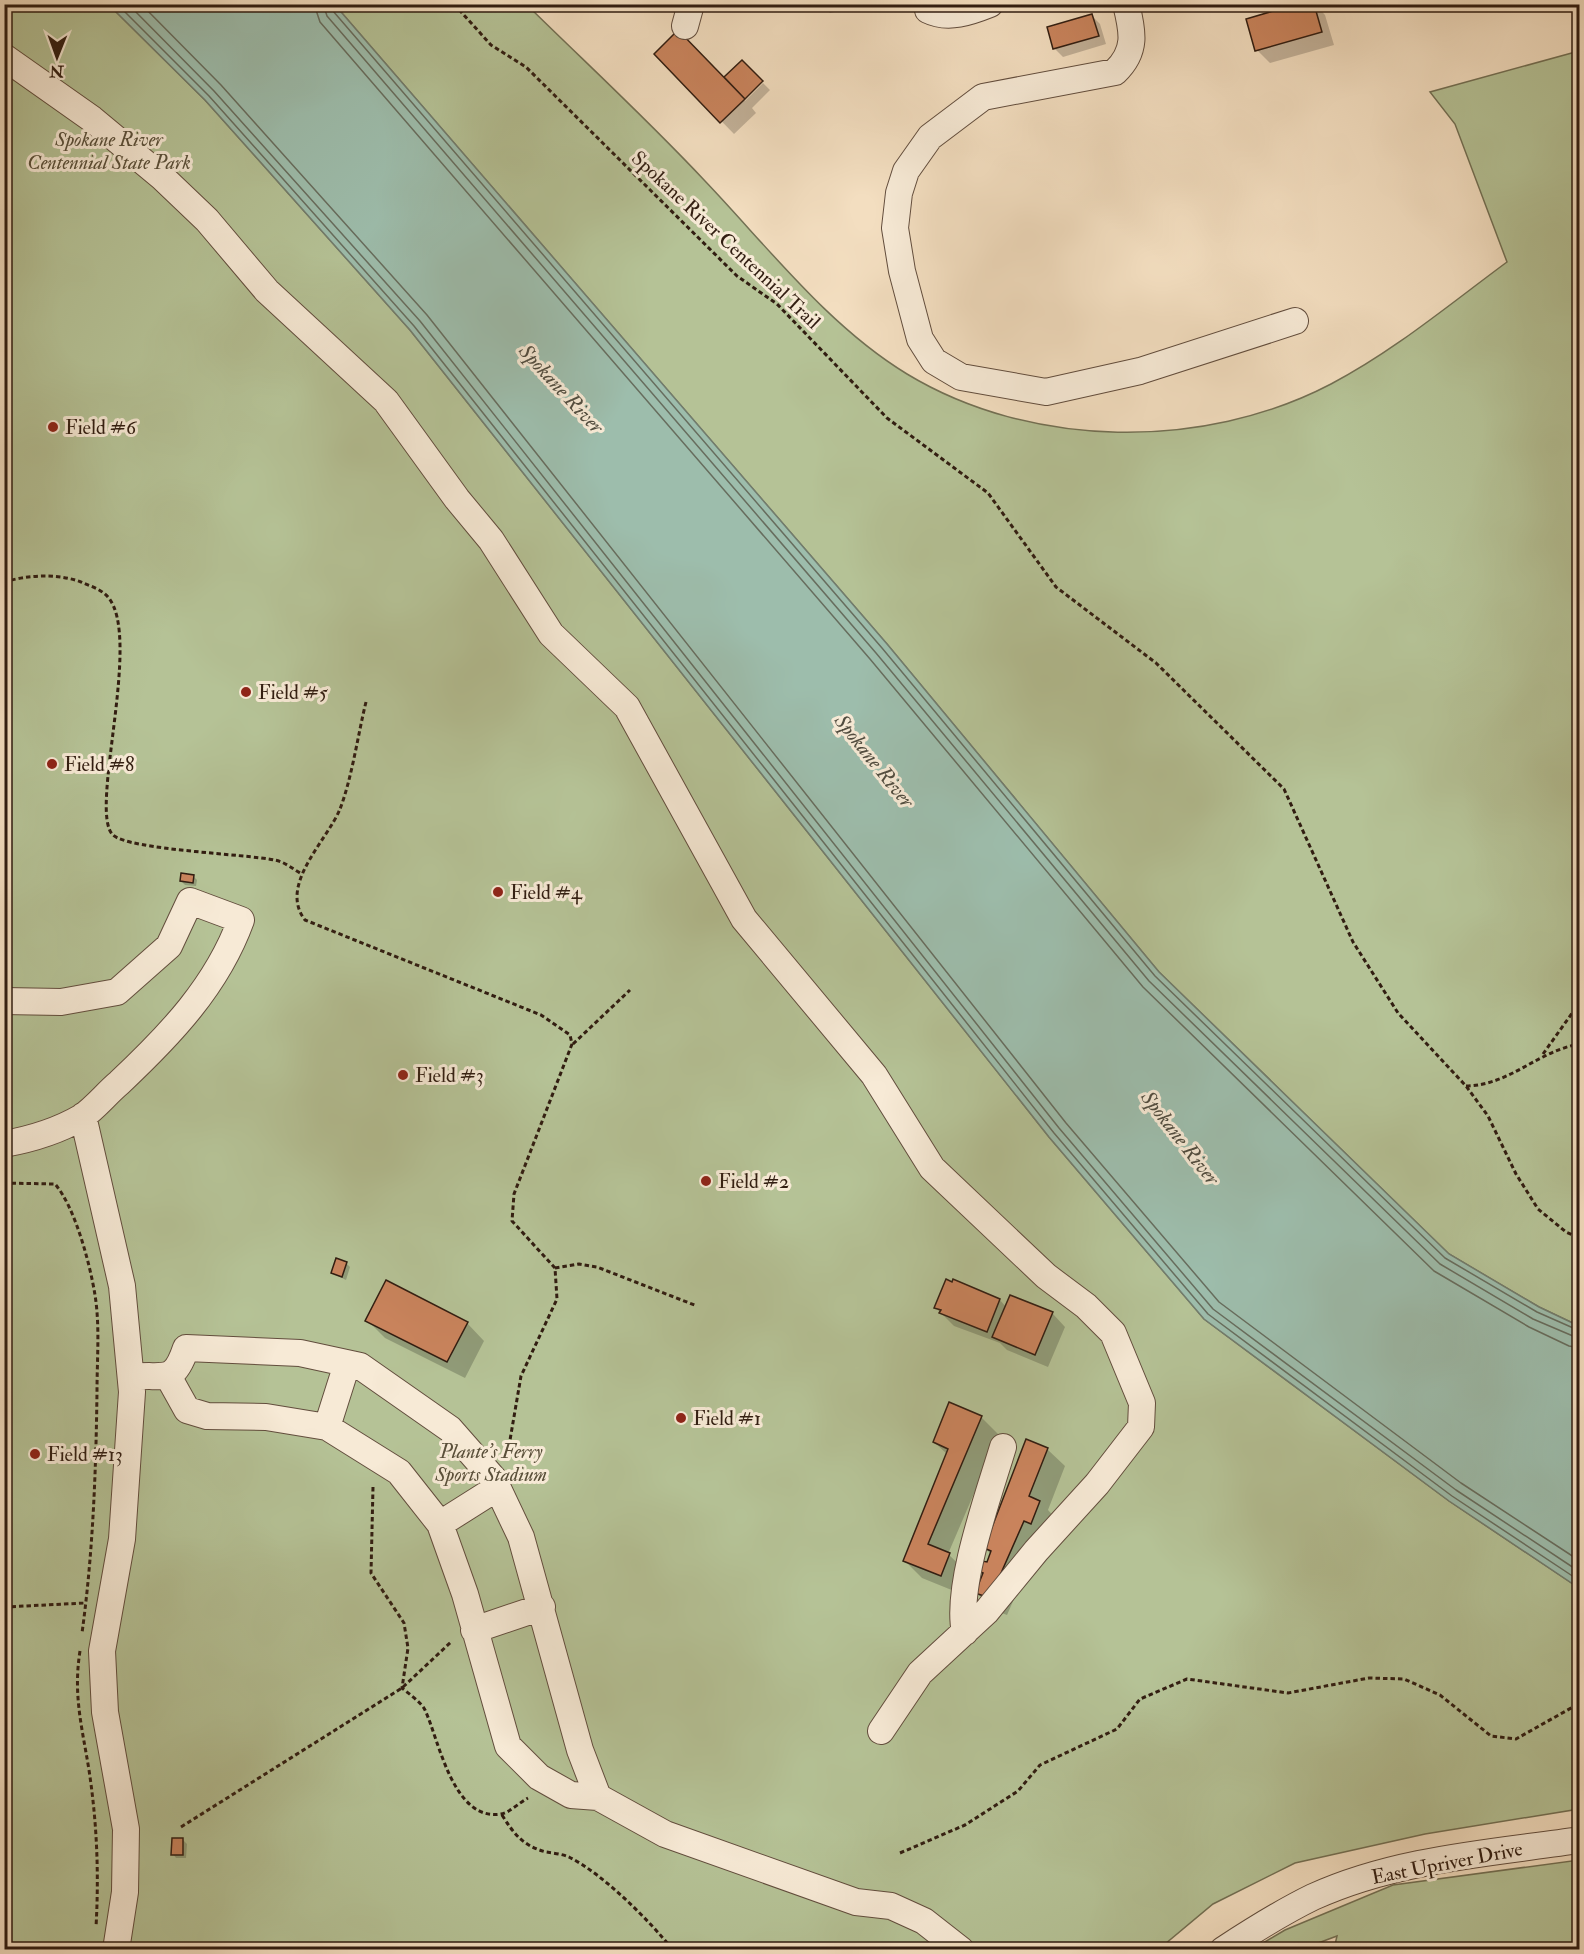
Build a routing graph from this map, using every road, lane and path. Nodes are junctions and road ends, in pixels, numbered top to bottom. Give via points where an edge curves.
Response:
1 (454, 4) edge
2 (927, 4) edge
3 (990, 4) edge
4 (1128, 13) edge
5 (4, 57) edge
6 (1295, 321) dead end
7 (4, 582) edge
8 (366, 702) dead end
9 (303, 875) junction
10 (630, 990) dead end
11 (4, 1001) edge
12 (1580, 1002) edge
13 (573, 1044) junction
14 (1580, 1044) edge
15 (1542, 1056) junction
16 (1466, 1086) junction
17 (83, 1116) junction
18 (4, 1144) edge
19 (4, 1183) edge
20 (1580, 1238) edge
21 (555, 1268) junction
22 (697, 1306) dead end
23 (347, 1364) junction
24 (168, 1376) junction
25 (131, 1377) junction
26 (327, 1427) junction
27 (1003, 1447) dead end
28 (492, 1479) junction
29 (373, 1487) dead end
30 (440, 1524) junction
31 (86, 1603) junction
32 (4, 1607) edge
33 (542, 1607) junction
34 (474, 1630) junction
35 (965, 1632) junction
36 (82, 1636) dead end
37 (451, 1642) dead end
38 (80, 1647) dead end
39 (402, 1688) junction
40 (1580, 1703) edge
41 (881, 1731) dead end
42 (598, 1797) junction
43 (528, 1798) dead end
44 (502, 1815) junction
45 (181, 1827) dead end
46 (1580, 1840) edge
47 (900, 1853) dead end
48 (106, 1942) edge
49 (673, 1950) edge
50 (961, 1950) edge
51 (1223, 1950) edge

1 - 16 path, Spokane River Centennial Trail via 491,45 526,67 737,276 777,304 887,418 988,493 1056,587 1156,663 1284,789 1353,942 1398,1013
2 - 3 street via 928,10 940,16 971,12
4 - 6 street via 1132,46 1127,60 1115,72 983,97 930,137 906,171 895,228 920,339 934,361 961,377 1046,392 1140,371
5 - 35 street via 92,119 163,178 207,220 267,291 386,401 491,540 551,634 627,707 744,919 874,1075 932,1168 1046,1276 1086,1306 1113,1333 1142,1403 1141,1427 1069,1516
7 - 9 path via 21,577 73,579 109,598 116,613 119,681 106,801 107,825 113,835 130,842 277,860
8 - 9 path via 340,809
9 - 13 path via 297,910 305,920 541,1015 570,1035
10 - 13 path
11 - 17 street via 61,1002 117,992 169,946 190,901 242,920 229,952 199,1000
12 - 15 path
13 - 21 path via 514,1194 511,1211 512,1221
14 - 15 path
15 - 16 path via 1515,1074 1485,1086
16 - 20 path, Spokane River Centennial Trail via 1488,1116 1538,1209 1566,1232
17 - 18 street via 37,1138
17 - 25 street via 122,1286
19 - 31 path via 55,1184 62,1192 73,1215 95,1294 96,1446
21 - 22 path via 579,1264 597,1267
21 - 28 path via 557,1299 521,1376 510,1440
23 - 24 street via 300,1353 186,1348 179,1370
23 - 26 street
23 - 28 street via 360,1366 450,1430
24 - 25 street
24 - 26 street via 188,1410 207,1416 266,1417
25 - 48 street via 127,1494 102,1651 105,1712 126,1828 125,1892
26 - 30 street via 399,1472
27 - 35 street via 969,1562 962,1617
28 - 30 street
28 - 33 street via 521,1537
29 - 39 path via 370,1573 404,1623 408,1648
30 - 34 street
31 - 32 path
31 - 36 path
33 - 34 street
33 - 42 street via 580,1750
34 - 42 street via 508,1746 539,1777 571,1795
35 - 41 street via 921,1673
37 - 39 path
38 - 48 path via 76,1680 78,1718 88,1770
39 - 44 path via 424,1708 456,1788 472,1807
39 - 45 path
40 - 47 path via 1516,1740 1491,1736 1440,1695 1404,1679 1369,1678 1288,1693 1187,1679 1140,1699 1117,1729 1040,1765 1018,1791 965,1825
42 - 50 street via 665,1834 856,1902 891,1906 924,1921
43 - 44 path
44 - 49 path via 516,1838 535,1849 568,1857 609,1887 640,1913
46 - 51 street, East Upriver Drive via 1372,1875 1314,1897

